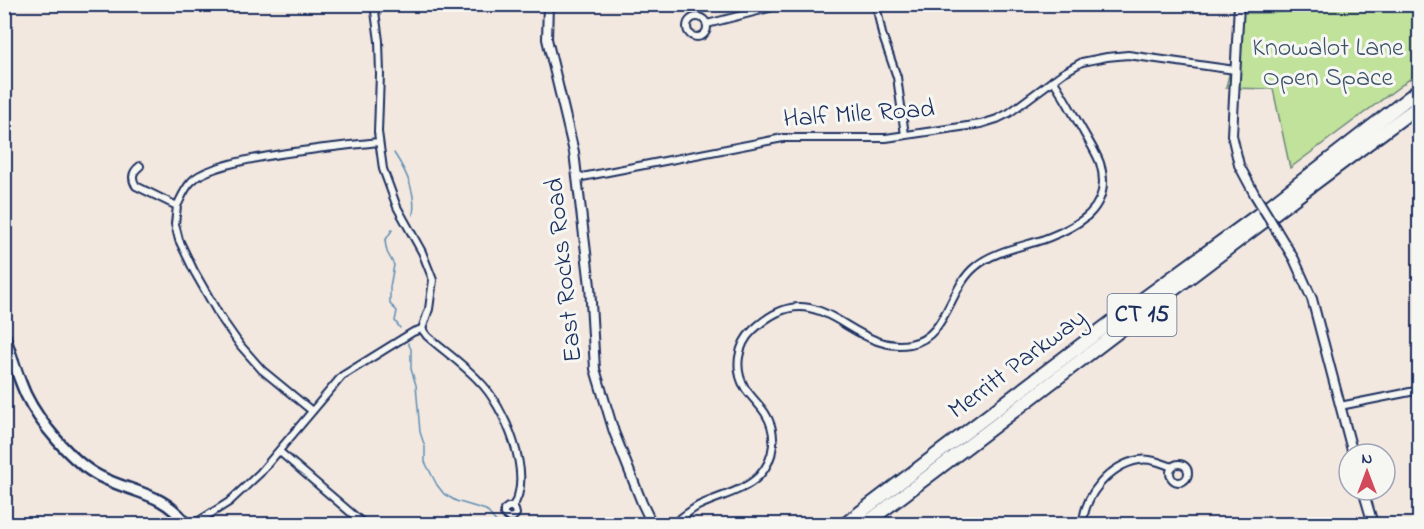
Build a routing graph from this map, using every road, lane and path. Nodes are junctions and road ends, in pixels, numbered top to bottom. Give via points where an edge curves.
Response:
1 (374, 4) edge
2 (548, 4) edge
3 (784, 4) edge
4 (876, 4) edge
5 (1239, 4) edge
6 (707, 24) dead end
7 (1235, 70) junction
8 (1053, 80) junction
9 (1419, 89) edge
10 (1419, 105) edge
11 (905, 135) junction
12 (379, 142) junction
13 (140, 166) dead end
14 (577, 178) junction
15 (177, 206) junction
16 (422, 329) junction
17 (4, 334) edge
18 (1419, 390) edge
19 (1340, 406) junction
20 (312, 411) junction
21 (1350, 442) edge
22 (280, 452) junction
23 (1172, 467) dead end
24 (1366, 502) edge
25 (512, 507) dead end
26 (186, 525) edge
27 (194, 525) edge
28 (364, 525) edge
29 (652, 525) edge
30 (672, 525) edge
31 (845, 525) edge
32 (865, 525) edge
33 (1083, 525) edge
34 (1373, 525) edge

1 - 12 street via 380,55
2 - 14 street, East Rocks Road via 547,39 569,125
3 - 6 street
4 - 11 street via 897,77
5 - 7 street
7 - 8 street, Half Mile Road via 1119,55 1082,62
7 - 19 street, bridge via 1233,146 1242,174 1294,259 1312,300
8 - 11 street, Half Mile Road via 997,119
8 - 30 street via 1100,164 1099,198 1086,218 1069,230 977,265 958,285 934,331 920,342 881,343 811,307 789,309 762,322 747,335 739,367 746,390 768,418 772,454 752,483 696,507
9 - 31 highway, Merritt Parkway / CT 15
10 - 32 highway, Merritt Parkway / CT 15
11 - 14 street, Half Mile Road via 783,138
12 - 15 street via 263,156 220,167 191,180
12 - 16 street via 386,182 433,280
13 - 15 street via 132,175 136,186
14 - 29 street, East Rocks Road via 595,369 614,432
15 - 20 street via 175,224 179,240 219,315 262,370
16 - 20 street via 342,376
16 - 25 street via 480,381 495,402 516,450 520,472 518,500
17 - 26 main road via 27,397 67,450 99,476 170,506
18 - 19 street
19 - 21 street
20 - 22 street
22 - 27 street via 229,502
22 - 28 street
23 - 33 street via 1140,460 1113,473 1088,500
24 - 34 street

